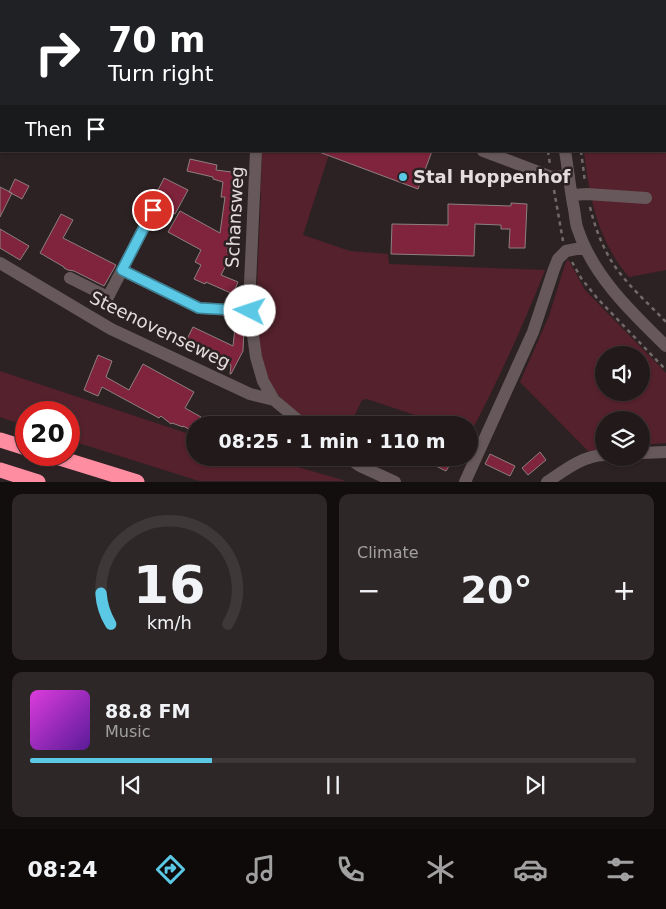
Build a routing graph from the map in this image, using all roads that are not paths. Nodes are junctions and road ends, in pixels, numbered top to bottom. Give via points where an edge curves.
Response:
1 (256, 152) edge
2 (486, 152) edge
3 (565, 152) edge
4 (569, 176) junction
5 (572, 195) junction
6 (646, 198) dead end
7 (153, 210) dead end
8 (586, 249) junction
9 (0, 263) edge
10 (122, 270) junction
11 (70, 278) dead end
12 (250, 311) junction
13 (666, 346) edge
14 (274, 400) junction
15 (293, 416) edge
16 (0, 440) edge
17 (15, 445) edge
18 (666, 452) edge
19 (650, 453) edge
20 (595, 455) edge
21 (80, 464) edge
22 (360, 466) edge
23 (0, 470) edge
24 (38, 482) edge
25 (137, 482) edge
26 (395, 482) edge
27 (465, 482) edge
28 (546, 482) edge

1 - 12 street, Schansweg
2 - 4 street via 552,177
3 - 4 street
4 - 5 street
5 - 6 street
5 - 8 street via 577,227
7 - 10 street
8 - 13 street via 609,286
8 - 27 street via 566,251 558,259 533,332
9 - 14 street, Steenovenseweg via 112,329 250,394
10 - 11 street via 108,297
10 - 12 street via 199,308
12 - 14 street, Schansweg via 256,357 263,381
14 - 15 street, Steenovenseweg
16 - 17 highway
18 - 19 street
20 - 28 street via 579,461
21 - 25 highway
22 - 26 street
23 - 24 highway

